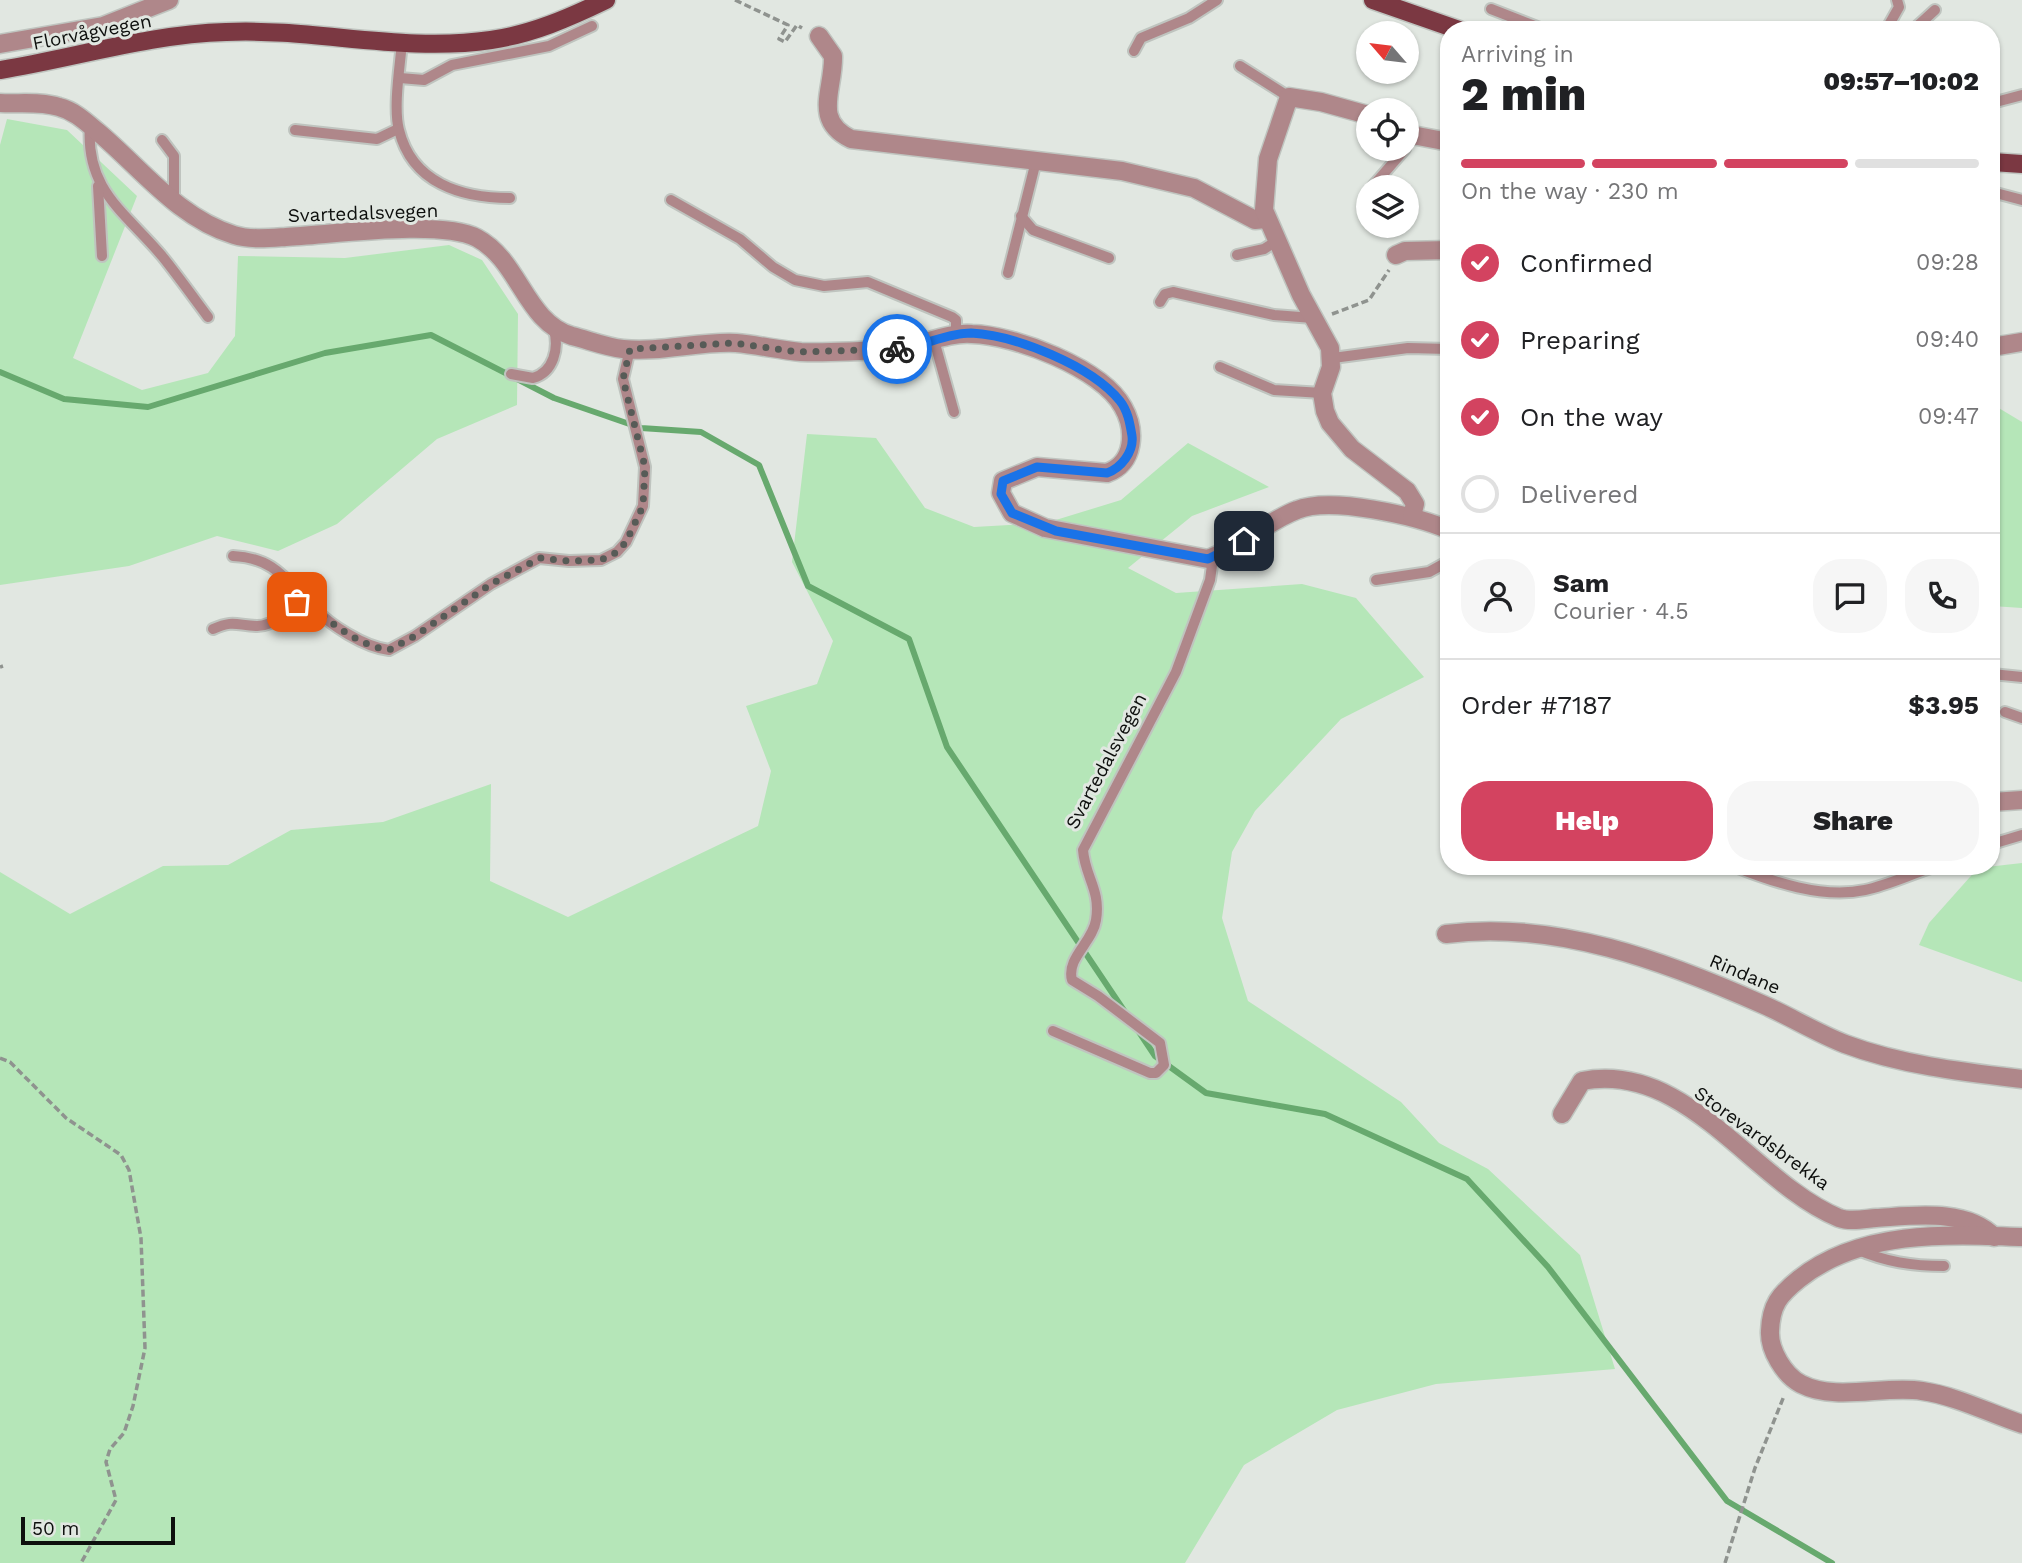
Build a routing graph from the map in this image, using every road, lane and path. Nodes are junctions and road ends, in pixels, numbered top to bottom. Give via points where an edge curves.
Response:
1 (169, 0) edge
2 (606, 0) edge
3 (735, 0) edge
4 (1217, 0) edge
5 (1373, 0) edge
6 (1897, 0) edge
7 (1491, 9) dead end
8 (1935, 10) dead end
9 (1522, 21) edge
10 (1891, 21) edge
11 (1923, 21) edge
12 (1440, 23) edge
13 (592, 26) dead end
14 (819, 36) joint
15 (402, 43) junction
16 (0, 44) edge
17 (1134, 51) dead end
18 (1240, 66) dead end
19 (0, 70) edge
20 (400, 78) junction
21 (2022, 95) edge
22 (1289, 97) junction
23 (2000, 101) edge
24 (0, 103) edge
25 (1356, 112) edge
26 (90, 125) junction
27 (398, 129) junction
28 (295, 130) dead end
29 (1419, 136) edge
30 (162, 140) dead end
31 (1440, 140) edge
32 (1036, 161) junction
33 (1395, 161) edge
34 (2000, 163) edge
35 (2022, 164) edge
36 (1383, 175) edge
37 (97, 180) junction
38 (2000, 193) edge
39 (510, 198) dead end
40 (671, 200) dead end
41 (2022, 200) edge
42 (174, 201) junction
43 (1021, 216) junction
44 (1266, 219) junction
45 (1278, 240) junction
46 (1440, 250) edge
47 (1237, 255) dead end
48 (1396, 255) joint
49 (102, 256) dead end
50 (1109, 258) dead end
51 (1008, 273) dead end
52 (1160, 302) dead end
53 (208, 317) dead end
54 (1313, 318) junction
55 (554, 330) junction
56 (956, 336) junction
57 (934, 340) junction
58 (2022, 342) edge
59 (2000, 346) edge
60 (630, 349) junction
61 (1440, 349) edge
62 (1333, 358) junction
63 (1220, 367) dead end
64 (511, 374) dead end
65 (1322, 393) junction
66 (954, 412) dead end
67 (1412, 516) junction
68 (1440, 527) edge
69 (233, 556) dead end
70 (1213, 558) junction
71 (1440, 566) edge
72 (1376, 580) dead end
73 (302, 596) junction
74 (213, 629) dead end
75 (2000, 675) edge
76 (2022, 677) edge
77 (2005, 712) dead end
78 (2022, 718) edge
79 (2022, 800) edge
80 (2000, 801) edge
81 (2022, 835) edge
82 (2000, 842) edge
83 (1760, 875) edge
84 (1909, 875) edge
85 (1446, 934) dead end
86 (1053, 1031) dead end
87 (0, 1058) edge
88 (2022, 1080) edge
89 (1562, 1114) dead end
90 (1994, 1237) junction
91 (2022, 1237) edge
92 (1854, 1248) junction
93 (1944, 1266) dead end
94 (1795, 1380) junction
95 (2022, 1424) edge
96 (81, 1563) edge
97 (1725, 1563) edge

1 - 16 street via 103,26
2 - 15 main road, Florvågvegen via 552,25 512,36 460,43
3 - 14 path via 789,26 779,39 785,42 797,25
4 - 17 lane via 1189,18 1141,38
5 - 12 main road
6 - 10 lane via 1899,7
7 - 9 lane
8 - 11 lane
13 - 20 lane via 549,46 452,65 424,80
14 - 32 street via 833,56 827,113 834,130 842,135 873,144
15 - 19 main road, Florvågvegen via 300,33 221,32
15 - 20 lane
18 - 22 lane
20 - 27 lane
21 - 23 lane
22 - 25 street
22 - 44 street via 1268,159
24 - 26 street, Svartedalsvegen via 58,106
26 - 37 lane
26 - 42 street, Svartedalsvegen
27 - 28 lane via 377,139
27 - 39 lane via 411,158 426,176 464,194
29 - 31 street
30 - 42 lane via 174,156
32 - 43 lane
32 - 44 street via 1122,171 1181,185 1212,195 1255,220
33 - 36 lane
34 - 35 main road
37 - 49 lane
37 - 53 lane
38 - 41 lane
40 - 56 lane via 740,239 794,280 824,286 868,282 957,320
42 - 55 street, Svartedalsvegen via 220,230 246,238 398,230 464,233 495,251
43 - 50 lane via 1033,230
43 - 51 lane
44 - 45 street
45 - 47 lane via 1264,249
45 - 54 street
46 - 48 street
48 - 54 path via 1369,300
52 - 54 lane via 1173,292
54 - 62 street
55 - 60 street
55 - 64 lane via 557,350 546,370 533,378
56 - 57 street
56 - 70 street via 969,333 1000,338 1051,355 1110,391 1127,415 1132,443 1115,470 1096,475 1052,467 1023,470 1003,481 1001,487 1012,513 1056,531
57 - 60 street via 907,348 843,353 733,343
57 - 66 lane
58 - 59 street
60 - 73 lane via 623,379 645,467 643,506 617,552 601,560 540,558 389,650 346,631
61 - 62 lane via 1397,348
62 - 65 street
63 - 65 lane via 1274,390
65 - 67 street via 1325,411 1340,436 1412,496
67 - 68 street
67 - 70 street via 1352,507 1300,508
69 - 73 lane via 250,557 272,567
70 - 86 lane, Svartedalsvegen via 1210,580 1176,672 1083,850 1098,896 1096,922 1071,967 1072,980 1160,1043 1164,1065 1150,1073
71 - 72 lane via 1429,572
73 - 74 lane via 276,621 257,626 227,623
75 - 76 lane
77 - 78 lane
79 - 80 street
81 - 82 lane
83 - 84 lane via 1824,892 1862,891
85 - 88 street, Rindane via 1501,931 1610,948 1696,976 1844,1043 1933,1066
87 - 96 path via 66,1118 121,1155 129,1170 139,1226 145,1348 124,1433 106,1462 116,1500
89 - 90 street, Storevardsbrekka via 1582,1081 1624,1079 1673,1099 1710,1121 1803,1197 1840,1218 1947,1217 1987,1230
90 - 91 street, Storevardsbrekka
90 - 92 street, Storevardsbrekka via 1935,1237
92 - 93 lane via 1909,1266
92 - 94 street, Storevardsbrekka via 1814,1267 1777,1296 1769,1336 1778,1360
94 - 95 street via 1830,1391 1920,1390
94 - 97 path via 1786,1390 1755,1468

